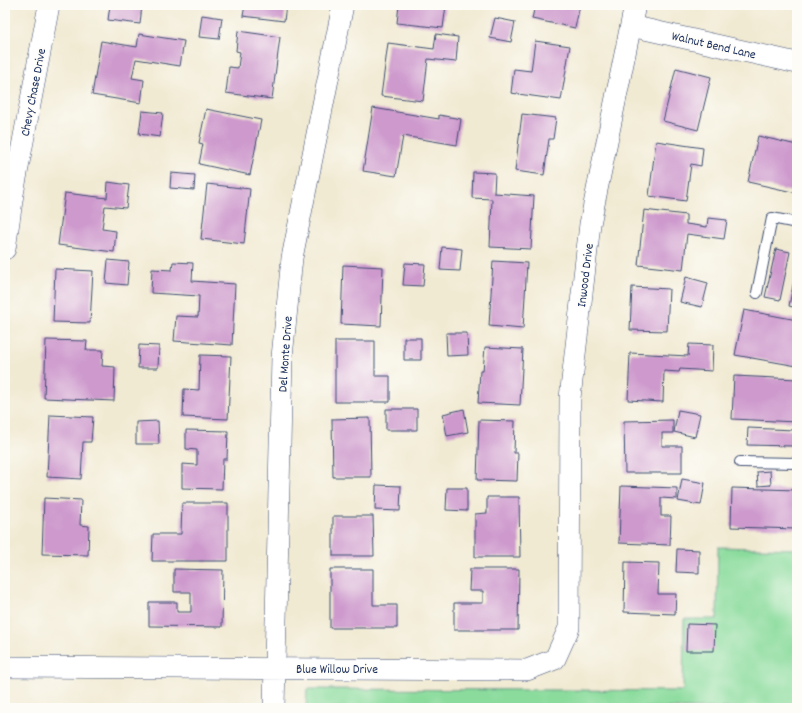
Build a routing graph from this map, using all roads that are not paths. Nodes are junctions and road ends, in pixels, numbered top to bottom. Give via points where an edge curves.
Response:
1 (49, 5) edge
2 (343, 5) edge
3 (635, 5) edge
4 (631, 26) junction
5 (797, 63) edge
6 (797, 223) edge
7 (5, 249) edge
8 (757, 293) dead end
9 (740, 462) dead end
10 (797, 462) edge
11 (570, 550) joint
12 (5, 667) edge
13 (275, 668) junction
14 (274, 708) edge

1 - 7 street, Chevy Chase Drive
2 - 13 street, Del Monte Drive via 292,258 282,357
3 - 4 street, Inwood Drive
4 - 5 street, Walnut Bend Lane
4 - 11 street, Inwood Drive via 589,231 570,398
6 - 8 lane via 772,218
9 - 10 lane
11 - 13 street, Blue Willow Drive via 569,628 556,659 526,670
12 - 13 street, Blue Willow Drive
13 - 14 street, Del Monte Drive

